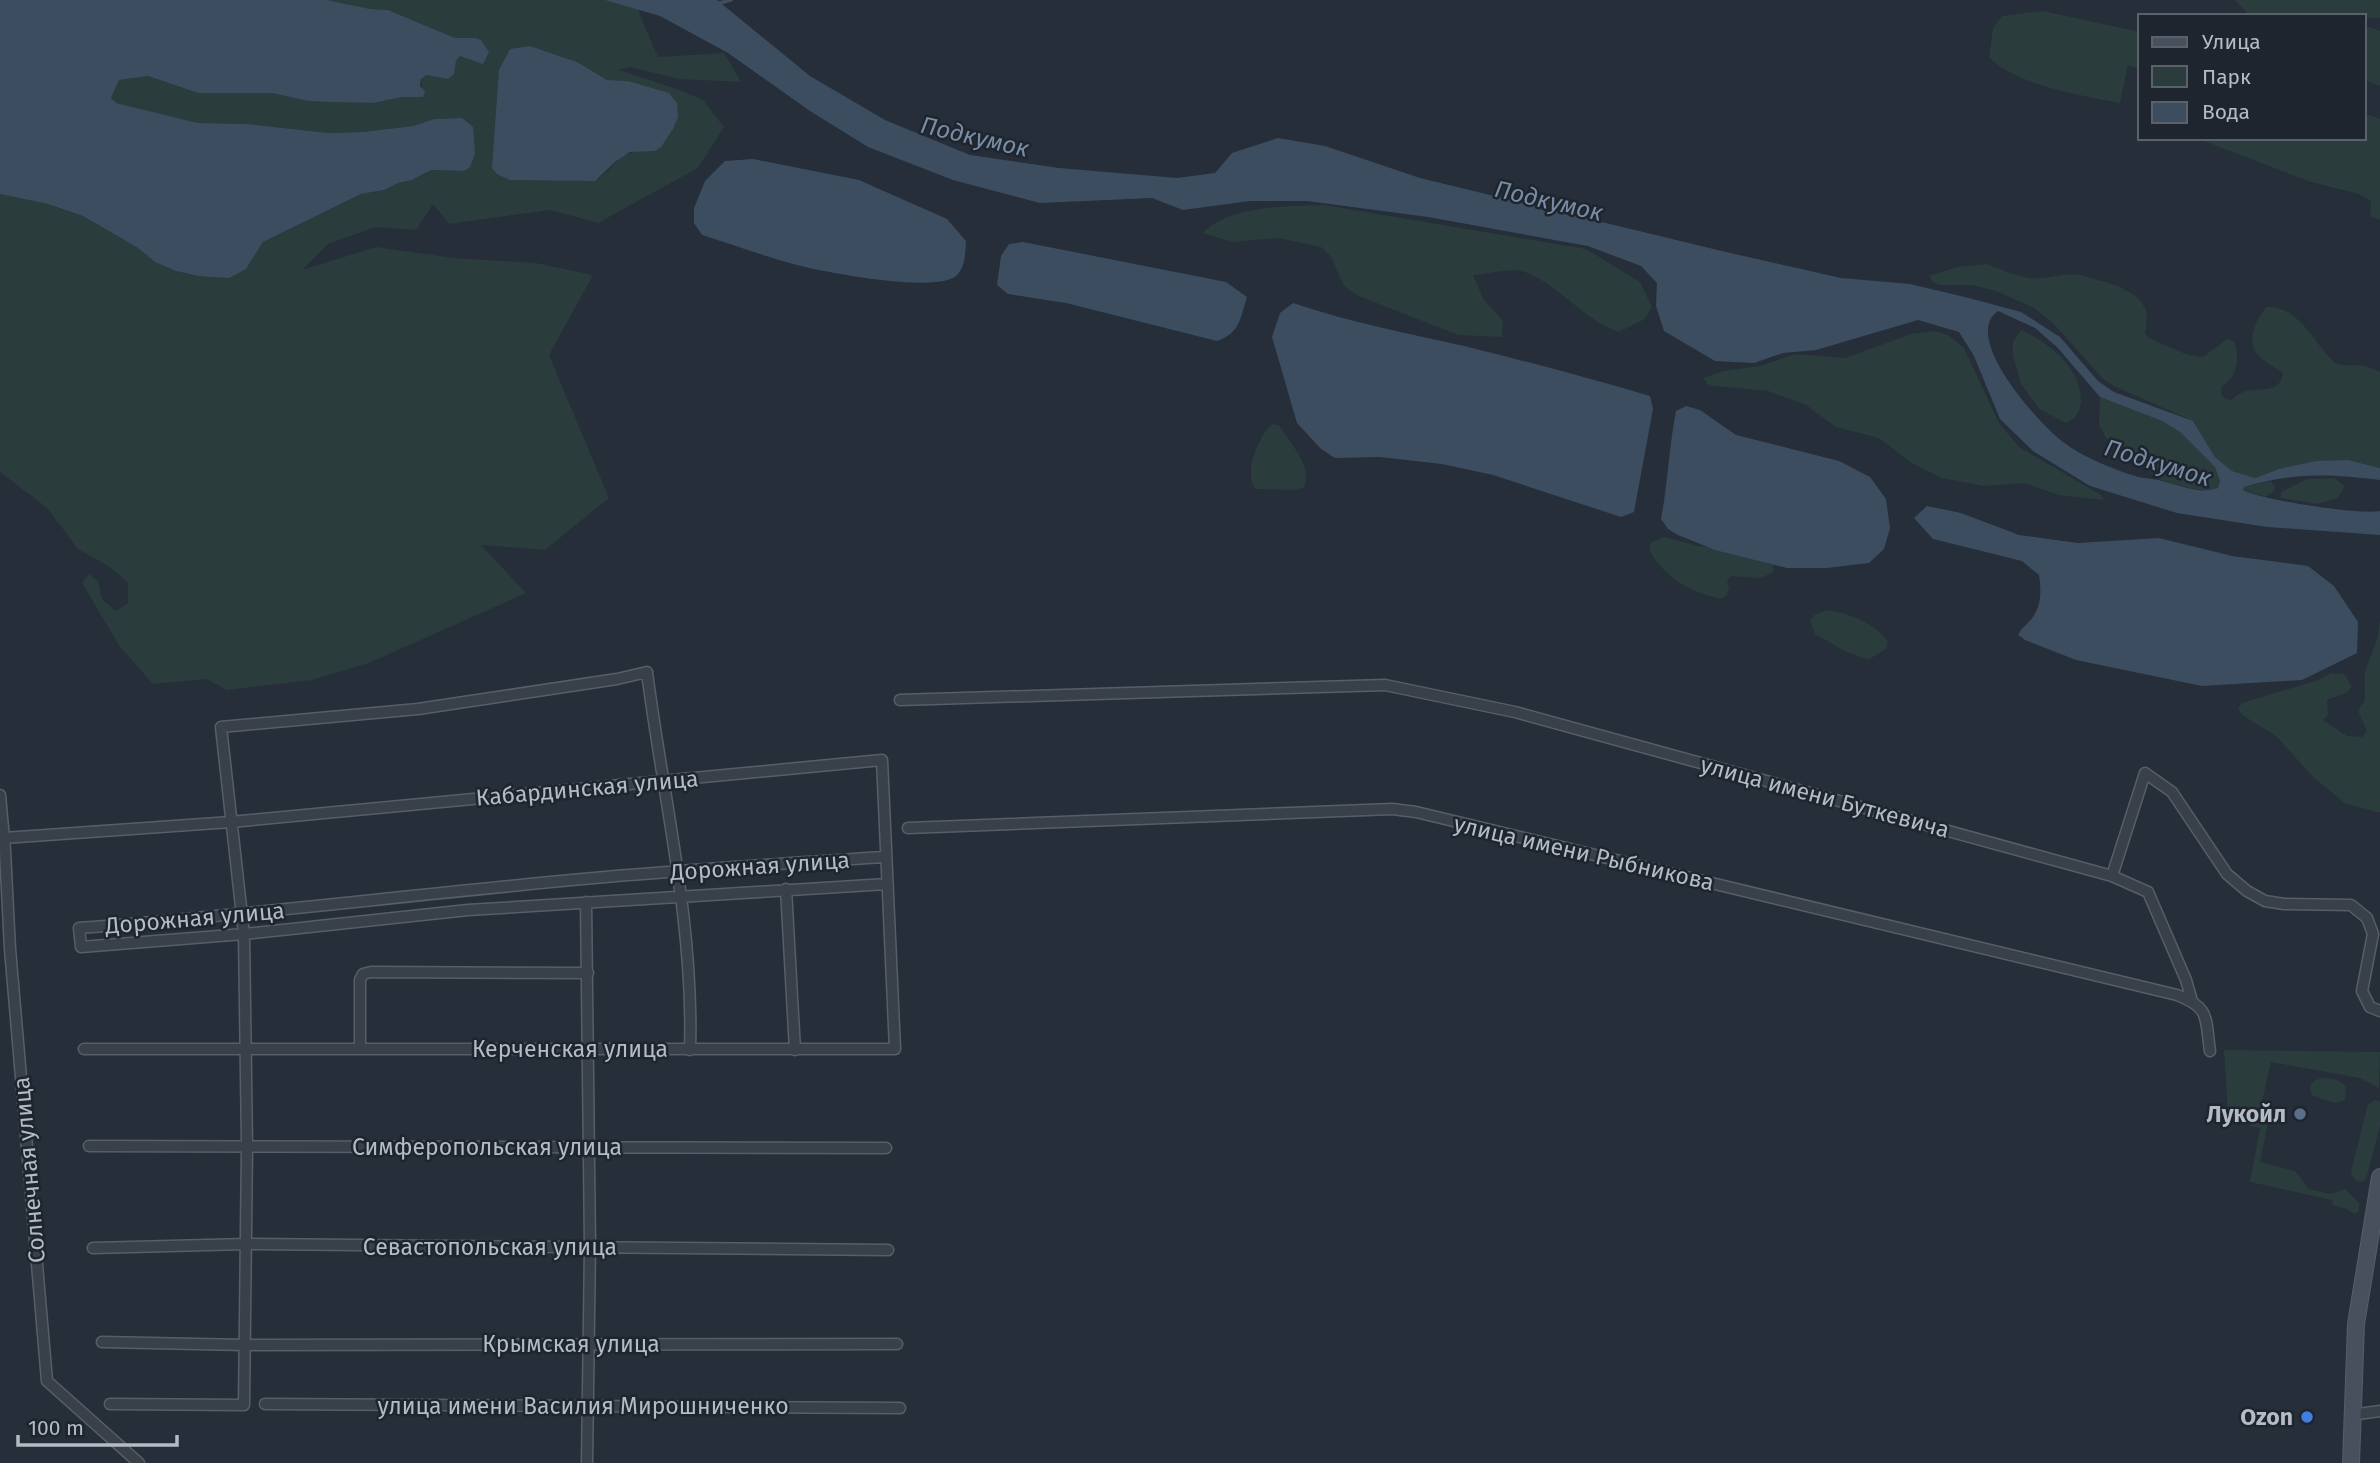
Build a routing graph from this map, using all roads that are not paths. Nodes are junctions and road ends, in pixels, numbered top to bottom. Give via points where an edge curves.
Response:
1 (900, 700) dead end
2 (663, 781) junction
3 (0, 795) edge
4 (231, 822) junction
5 (908, 828) dead end
6 (4, 838) junction
7 (886, 857) junction
8 (678, 871) junction
9 (2112, 876) junction
10 (887, 884) junction
11 (786, 889) junction
12 (682, 897) junction
13 (586, 902) junction
14 (242, 915) junction
15 (244, 934) junction
16 (588, 973) junction
17 (2192, 1001) junction
18 (2380, 1011) edge
19 (84, 1049) dead end
20 (246, 1049) junction
21 (360, 1049) junction
22 (587, 1049) junction
23 (895, 1049) joint
24 (690, 1050) junction
25 (795, 1050) junction
26 (2210, 1051) dead end
27 (89, 1146) dead end
28 (247, 1146) junction
29 (588, 1147) junction
30 (886, 1148) dead end
31 (2380, 1177) edge
32 (246, 1244) junction
33 (590, 1247) junction
34 (93, 1248) dead end
35 (888, 1250) dead end
36 (102, 1342) dead end
37 (589, 1344) junction
38 (897, 1344) dead end
39 (245, 1345) junction
40 (110, 1404) dead end
41 (265, 1404) dead end
42 (588, 1405) junction
43 (900, 1408) dead end
44 (2380, 1411) edge
45 (2351, 1415) junction
46 (139, 1463) edge
47 (587, 1463) edge
48 (2351, 1463) edge

1 - 9 street, улица имени Буткевича via 1385,685 1515,712
2 - 4 street, Кабардинская улица
2 - 4 street via 648,672 418,709 221,727
2 - 7 street, Кабардинская улица via 882,760
2 - 8 street
3 - 6 street, Солнечная улица
4 - 6 street, Кабардинская улица
4 - 14 street
5 - 17 street, улица имени Рыбникова via 1392,808
6 - 46 street, Солнечная улица via 47,1381
7 - 8 street, Дорожная улица
7 - 10 street, Кабардинская улица
8 - 12 street
8 - 14 street, Дорожная улица
9 - 17 street, улица имени Буткевича via 2148,892
9 - 18 street via 2145,773 2172,792 2227,874 2247,891 2284,904 2351,905 2367,918 2373,934 2362,991 2370,1007
10 - 11 street, Дорожная улица
10 - 23 street, Кабардинская улица
11 - 12 street, Дорожная улица
11 - 25 street
12 - 13 street, Дорожная улица
12 - 24 street via 691,1000
13 - 15 street, Дорожная улица
13 - 16 street
14 - 15 street
14 - 15 street, Дорожная улица via 79,928 81,947
15 - 20 street
16 - 21 street via 363,974
16 - 22 street
17 - 26 street via 2203,1011
19 - 20 street, Керченская улица
20 - 21 street, Керченская улица
20 - 28 street
21 - 22 street, Керченская улица
22 - 24 street, Керченская улица
22 - 29 street
23 - 25 street, Керченская улица
24 - 25 street, Керченская улица
27 - 28 street, Симферопольская улица
28 - 29 street, Симферопольская улица
28 - 32 street
29 - 30 street, Симферопольская улица
29 - 33 street
31 - 45 street via 2356,1324
32 - 33 street, Севастопольская улица
32 - 34 street, Севастопольская улица
32 - 39 street
33 - 35 street, Севастопольская улица
33 - 37 street
36 - 39 street, Крымская улица
37 - 38 street, Крымская улица
37 - 39 street, Крымская улица
37 - 42 street
39 - 40 street via 244,1405
41 - 42 street, улица имени Василия Мирошниченко
42 - 43 street, улица имени Василия Мирошниченко
42 - 47 street
44 - 45 street
45 - 48 street

